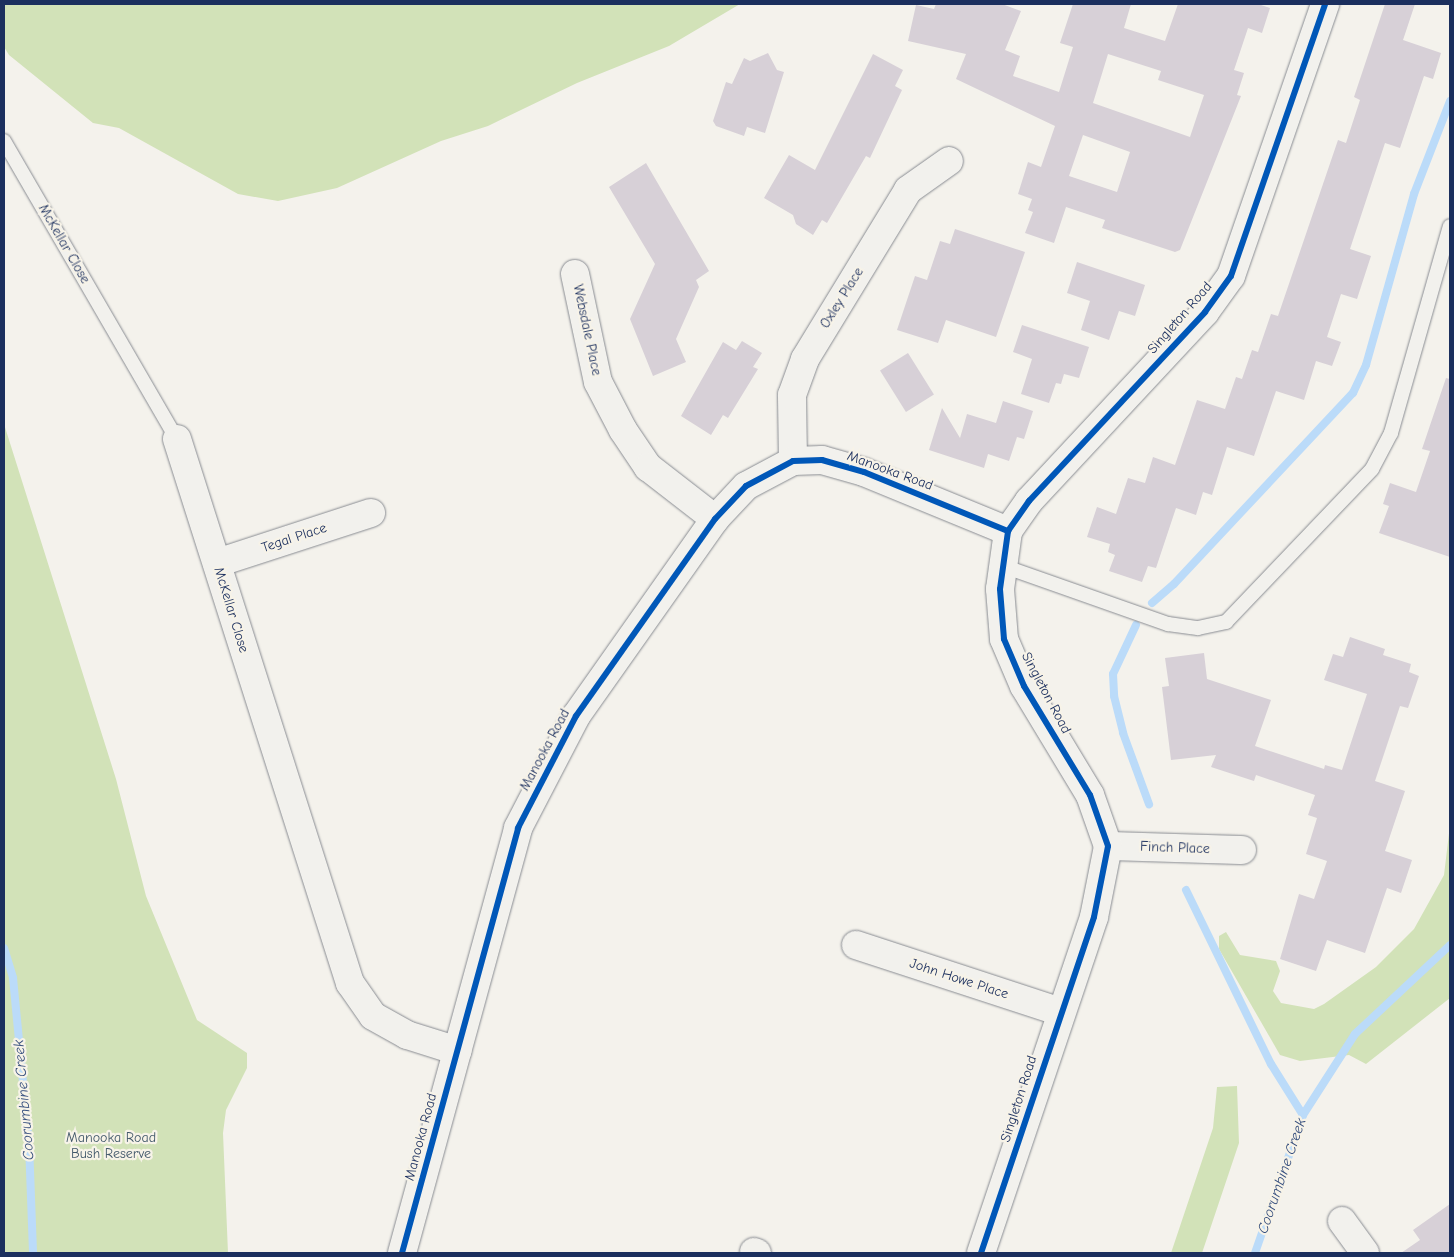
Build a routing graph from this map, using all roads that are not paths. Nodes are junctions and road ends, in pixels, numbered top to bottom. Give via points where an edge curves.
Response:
1 (1324, 4) edge
2 (4, 141) edge
3 (949, 161) dead end
4 (1450, 226) edge
5 (575, 274) dead end
6 (178, 439) joint
7 (792, 462) junction
8 (371, 513) dead end
9 (715, 520) junction
10 (1008, 531) junction
11 (217, 563) junction
12 (1003, 566) junction
13 (1108, 846) junction
14 (1242, 850) dead end
15 (856, 946) dead end
16 (1061, 1012) junction
17 (458, 1051) junction
18 (1342, 1221) dead end
19 (402, 1253) edge
20 (981, 1253) edge
21 (1365, 1253) edge

1 - 10 street, Singleton Road via 1231,276 1205,312 1029,500
2 - 6 lane, McKellar Close
3 - 7 street, Oxley Place via 908,190 805,359 792,395
4 - 12 lane via 1391,433 1372,469 1226,622 1198,628 1168,624
5 - 9 street, Websdale Place via 598,382 623,430 648,468
6 - 11 street, McKellar Close
7 - 9 street, Manooka Road via 746,486
7 - 10 street, Manooka Road via 822,460 864,472
8 - 11 street, Tegal Place
9 - 17 street, Manooka Road via 576,716 518,828
10 - 12 street, Singleton Road
11 - 17 street, McKellar Close via 350,983 373,1016 407,1035
12 - 13 street, Singleton Road via 1000,589 1004,639 1024,686 1090,795
13 - 14 street, Finch Place
13 - 16 street, Singleton Road via 1106,873 1094,917
15 - 16 street, John Howe Place
16 - 20 street, Singleton Road
17 - 19 street, Manooka Road
18 - 21 street

